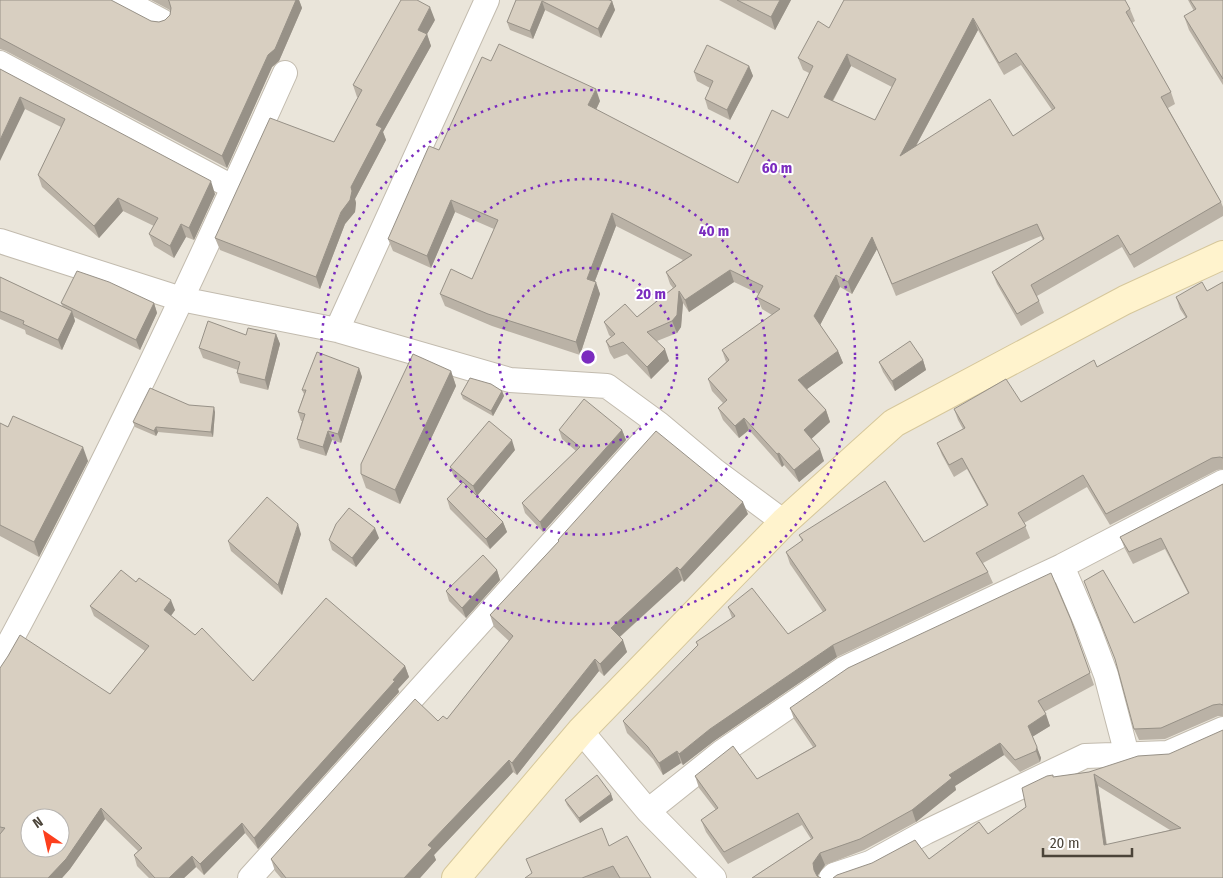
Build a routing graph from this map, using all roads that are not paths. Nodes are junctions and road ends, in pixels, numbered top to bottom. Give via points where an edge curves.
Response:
1 (122, 0) edge
2 (487, 0) edge
3 (162, 21) edge
4 (0, 63) edge
5 (285, 73) dead end
6 (234, 188) junction
7 (0, 241) edge
8 (1223, 255) edge
9 (181, 299) junction
10 (337, 330) junction
11 (659, 424) junction
12 (1223, 482) edge
13 (784, 522) junction
14 (1062, 566) junction
15 (0, 660) edge
16 (1223, 729) edge
17 (581, 731) junction
18 (1127, 755) junction
19 (648, 811) junction
20 (250, 878) edge
21 (456, 878) edge
22 (714, 878) edge
23 (831, 878) edge

1 - 3 street
2 - 10 street
4 - 6 street
5 - 6 street
6 - 9 street
7 - 9 street
8 - 13 street via 1125,300 894,423
9 - 10 street
9 - 15 street via 49,569
10 - 11 street via 510,380 606,386
11 - 13 street
11 - 20 street
12 - 14 street
13 - 17 street
14 - 18 street via 1106,675
14 - 19 street via 845,668 722,752
16 - 18 street via 1168,753
17 - 19 street
17 - 21 street
18 - 23 street via 1085,756 926,832 870,863
19 - 22 street

